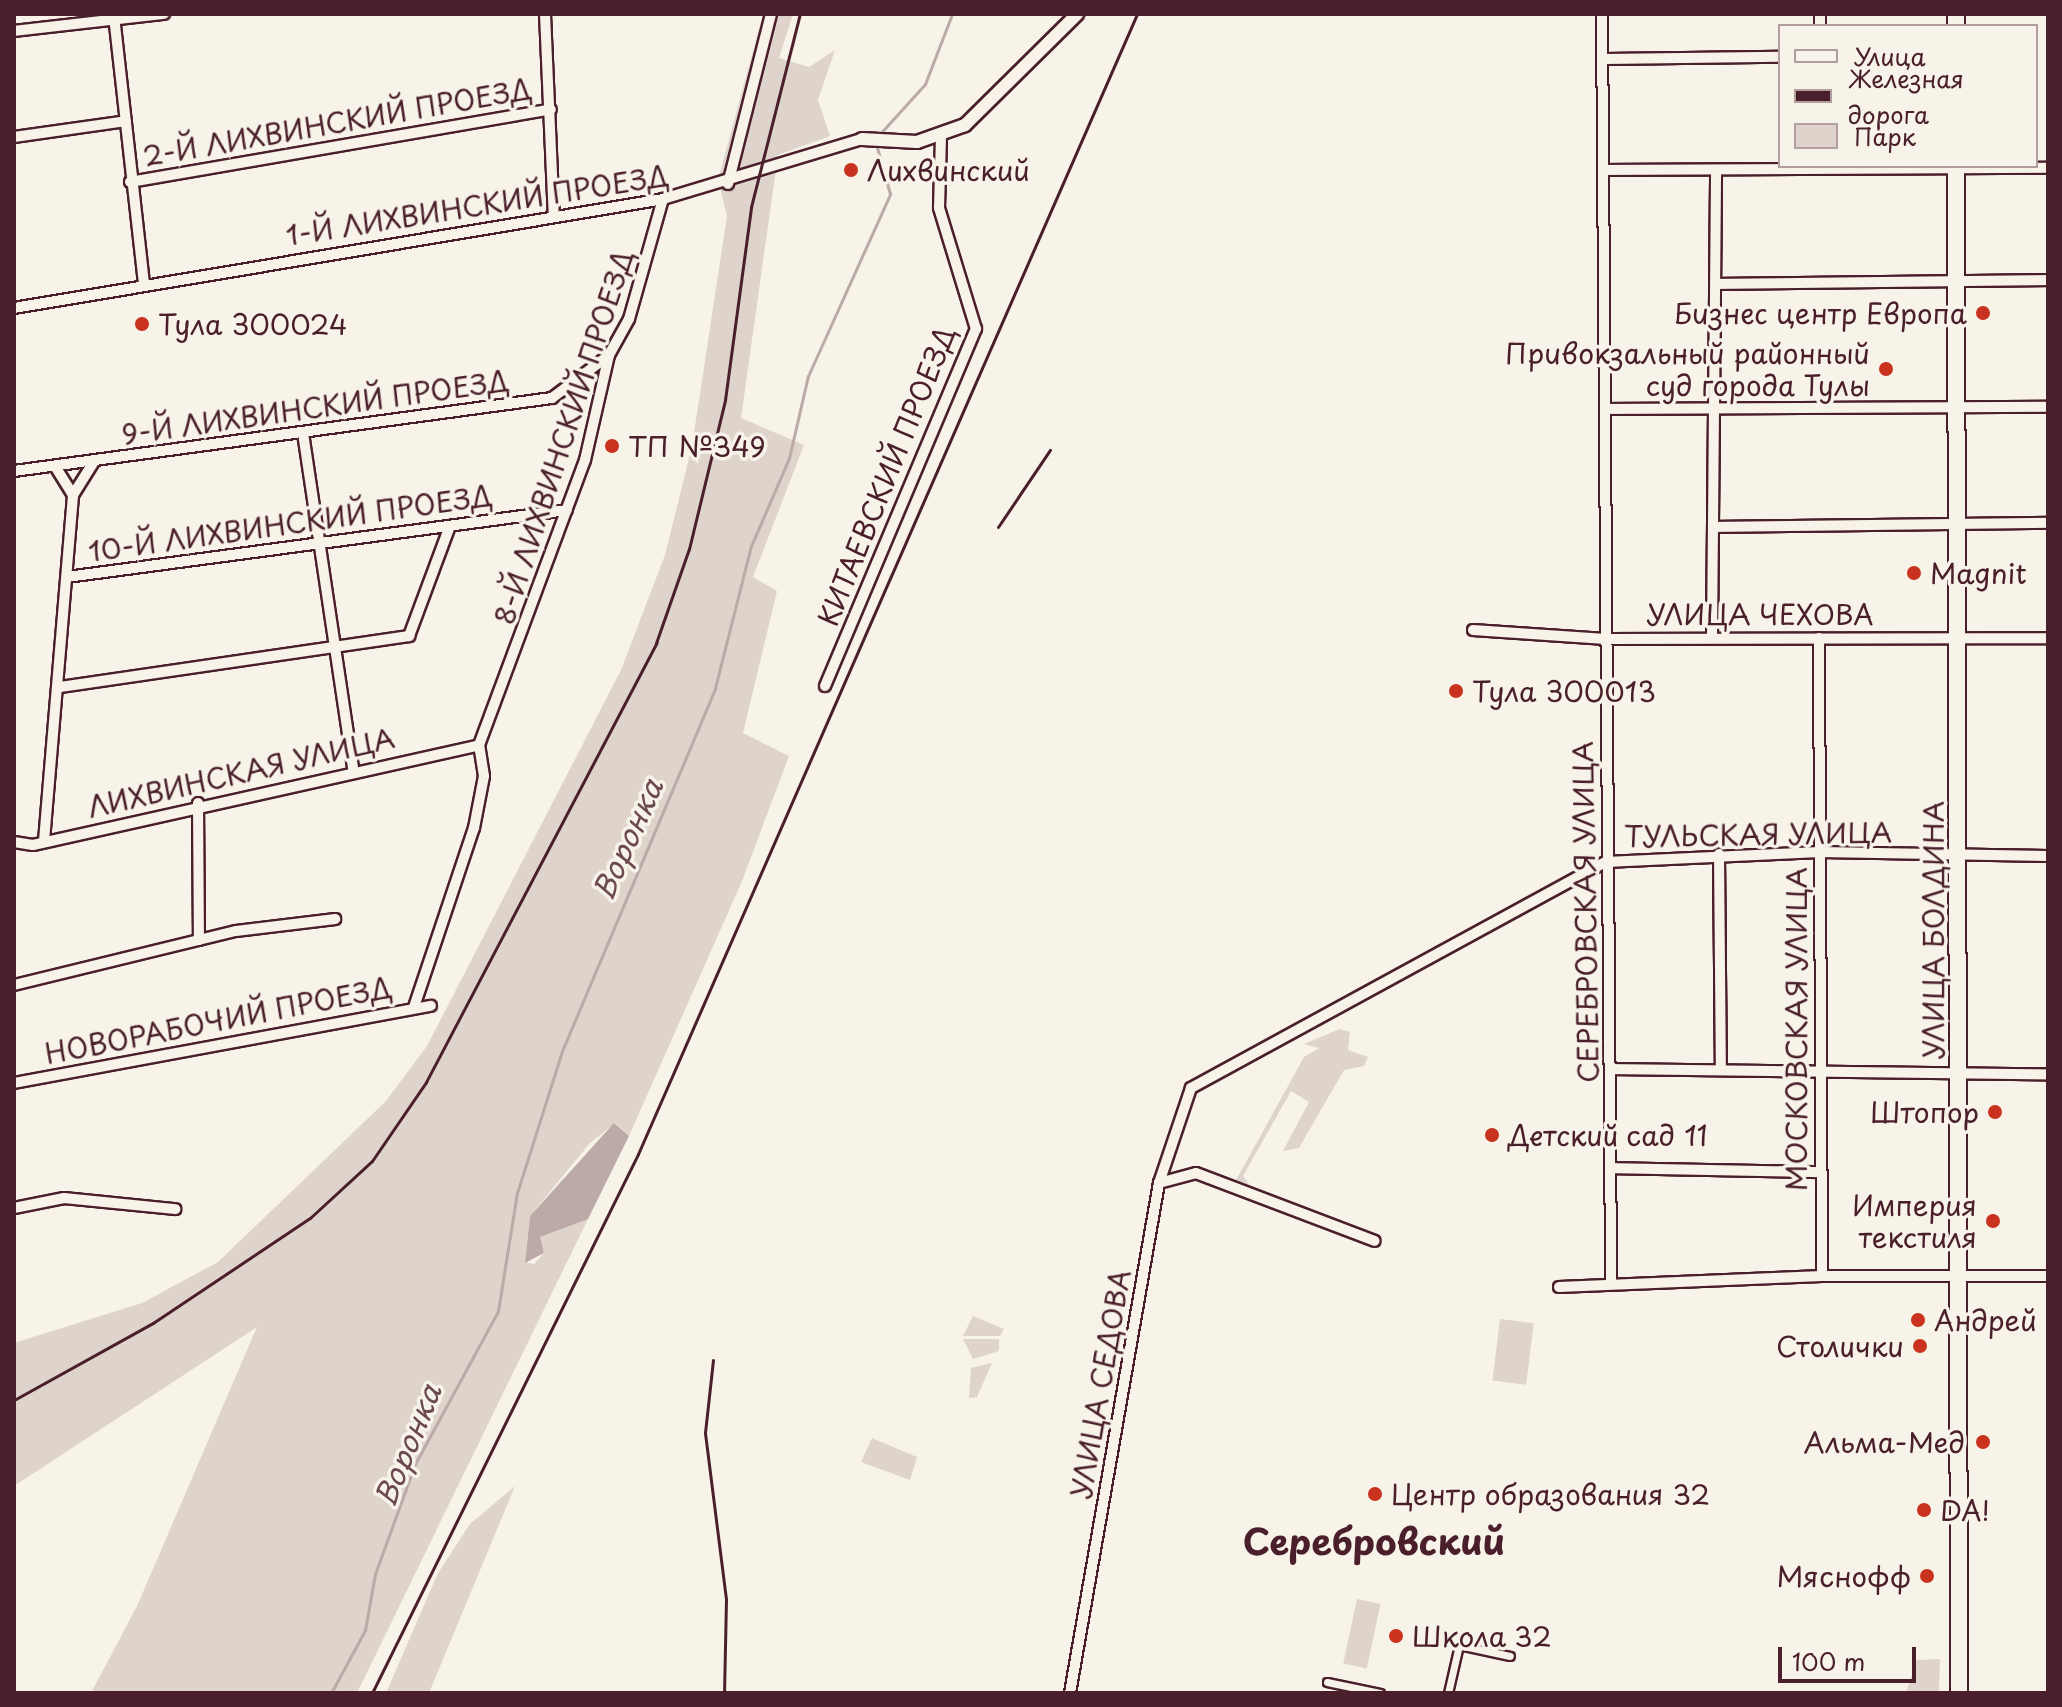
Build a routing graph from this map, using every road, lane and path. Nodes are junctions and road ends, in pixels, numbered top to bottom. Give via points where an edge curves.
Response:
1 (164, 14) edge
2 (545, 14) edge
3 (771, 14) edge
4 (1077, 14) edge
5 (1602, 14) edge
6 (115, 25) junction
7 (14, 31) edge
8 (1778, 57) edge
9 (1605, 59) junction
10 (551, 109) junction
11 (126, 121) junction
12 (14, 137) edge
13 (941, 138) junction
14 (862, 139) joint
15 (1784, 168) edge
16 (1956, 168) edge
17 (1603, 170) junction
18 (1716, 170) junction
19 (130, 182) junction
20 (728, 184) junction
21 (663, 199) junction
22 (554, 217) junction
23 (2048, 280) edge
24 (1956, 283) junction
25 (1717, 284) junction
26 (144, 285) junction
27 (14, 308) edge
28 (609, 355) junction
29 (2048, 407) edge
30 (1605, 409) junction
31 (1716, 409) junction
32 (1955, 409) junction
33 (303, 433) junction
34 (93, 463) junction
35 (55, 466) junction
36 (14, 471) edge
37 (73, 495) junction
38 (567, 510) junction
39 (2048, 523) edge
40 (1956, 525) junction
41 (450, 526) junction
42 (1714, 527) junction
43 (323, 548) junction
44 (67, 577) junction
45 (1473, 630) dead end
46 (1957, 637) junction
47 (1712, 638) junction
48 (1819, 638) junction
49 (2048, 638) edge
50 (1606, 639) junction
51 (335, 649) junction
52 (825, 686) dead end
53 (60, 687) junction
54 (479, 745) junction
55 (353, 769) junction
56 (198, 803) junction
57 (44, 841) junction
58 (14, 842) edge
59 (1820, 852) junction
60 (1719, 854) junction
61 (1959, 856) junction
62 (2048, 856) edge
63 (1606, 862) junction
64 (335, 919) dead end
65 (199, 940) junction
66 (14, 985) edge
67 (431, 1006) dead end
68 (414, 1007) junction
69 (1612, 1069) junction
70 (1721, 1069) junction
71 (1820, 1070) junction
72 (1959, 1074) junction
73 (2048, 1074) edge
74 (14, 1083) edge
75 (1191, 1088) joint
76 (1610, 1168) junction
77 (1820, 1172) junction
78 (1159, 1183) junction
79 (14, 1208) edge
80 (175, 1209) dead end
81 (1375, 1241) dead end
82 (1822, 1276) junction
83 (1961, 1276) junction
84 (2048, 1276) edge
85 (1611, 1281) junction
86 (1559, 1287) dead end
87 (1510, 1656) dead end
88 (1327, 1682) dead end
89 (1070, 1693) edge
90 (1380, 1693) edge
91 (1448, 1693) edge
92 (1959, 1693) edge

1 - 6 street
2 - 10 street
3 - 20 street
4 - 13 street via 975,118
5 - 9 street, СЕРЕБРОВСКАЯ УЛИЦА
6 - 7 street
6 - 11 street
8 - 9 street
9 - 17 street, СЕРЕБРОВСКАЯ УЛИЦА
10 - 19 street, 2-Й ЛИХВИНСКИЙ ПРОЕЗД
10 - 22 street
11 - 12 street, 2-Й ЛИХВИНСКИЙ ПРОЕЗД
11 - 19 street
13 - 14 street, 1-Й ЛИХВИНСКИЙ ПРОЕЗД
13 - 52 street, КИТАЕВСКИЙ ПРОЕЗД via 939,208 976,329
14 - 20 street, 1-Й ЛИХВИНСКИЙ ПРОЕЗД via 783,158
15 - 18 street
16 - 24 main road, УЛИЦА БОЛДИНА
17 - 18 street
17 - 30 street, СЕРЕБРОВСКАЯ УЛИЦА
18 - 25 street
19 - 26 street
20 - 21 street, 1-Й ЛИХВИНСКИЙ ПРОЕЗД
21 - 22 street, 1-Й ЛИХВИНСКИЙ ПРОЕЗД
21 - 28 street, 8-Й ЛИХВИНСКИЙ ПРОЕЗД via 632,311
22 - 26 street, 1-Й ЛИХВИНСКИЙ ПРОЕЗД
23 - 24 street
24 - 25 street
24 - 32 main road, УЛИЦА БОЛДИНА
25 - 31 street
26 - 27 street, 1-Й ЛИХВИНСКИЙ ПРОЕЗД
28 - 33 street, 9-Й ЛИХВИНСКИЙ ПРОЕЗД via 552,398
28 - 38 street, 8-Й ЛИХВИНСКИЙ ПРОЕЗД
29 - 32 street
30 - 31 street
30 - 50 street, СЕРЕБРОВСКАЯ УЛИЦА
31 - 32 street
31 - 42 street
32 - 40 main road, УЛИЦА БОЛДИНА
33 - 34 street, 9-Й ЛИХВИНСКИЙ ПРОЕЗД
33 - 43 street
34 - 35 street, 9-Й ЛИХВИНСКИЙ ПРОЕЗД
34 - 37 street
35 - 36 street, 9-Й ЛИХВИНСКИЙ ПРОЕЗД
35 - 37 street
37 - 44 street
38 - 41 street, 10-Й ЛИХВИНСКИЙ ПРОЕЗД
38 - 54 street, 8-Й ЛИХВИНСКИЙ ПРОЕЗД
39 - 40 street
40 - 42 street
40 - 46 main road, УЛИЦА БОЛДИНА
41 - 43 street, 10-Й ЛИХВИНСКИЙ ПРОЕЗД
41 - 51 street via 411,634
42 - 47 street
43 - 44 street, 10-Й ЛИХВИНСКИЙ ПРОЕЗД
43 - 51 street
44 - 53 street
45 - 50 street, УЛИЦА ЧЕХОВА
46 - 48 street, УЛИЦА ЧЕХОВА
46 - 49 street, УЛИЦА ЧЕХОВА
46 - 61 main road, УЛИЦА БОЛДИНА
47 - 48 street, УЛИЦА ЧЕХОВА
47 - 50 street, УЛИЦА ЧЕХОВА
48 - 59 street, МОСКОВСКАЯ УЛИЦА
50 - 63 street, СЕРЕБРОВСКАЯ УЛИЦА
51 - 53 street
51 - 55 street
53 - 57 street
54 - 55 street, ЛИХВИНСКАЯ УЛИЦА
54 - 68 street, 8-Й ЛИХВИНСКИЙ ПРОЕЗД via 484,776 474,828
55 - 56 street, ЛИХВИНСКАЯ УЛИЦА
56 - 57 street, ЛИХВИНСКАЯ УЛИЦА
56 - 65 street
57 - 58 street, ЛИХВИНСКАЯ УЛИЦА
59 - 60 street, ТУЛЬСКАЯ УЛИЦА
59 - 61 street, ТУЛЬСКАЯ УЛИЦА
59 - 71 street, МОСКОВСКАЯ УЛИЦА
60 - 63 street, ТУЛЬСКАЯ УЛИЦА
60 - 70 street
61 - 62 street, ТУЛЬСКАЯ УЛИЦА
61 - 72 main road, УЛИЦА БОЛДИНА
63 - 69 street, СЕРЕБРОВСКАЯ УЛИЦА
63 - 75 street, ТУЛЬСКАЯ УЛИЦА
64 - 65 street
65 - 66 street
67 - 68 street, НОВОРАБОЧИЙ ПРОЕЗД
68 - 74 street, НОВОРАБОЧИЙ ПРОЕЗД via 138,1066
69 - 70 street
69 - 76 street, СЕРЕБРОВСКАЯ УЛИЦА
70 - 71 street
71 - 72 street
71 - 77 street, МОСКОВСКАЯ УЛИЦА
72 - 73 street
72 - 83 main road, УЛИЦА БОЛДИНА
75 - 78 street, УЛИЦА СЕДОВА via 1174,1122
76 - 77 street
76 - 85 street, СЕРЕБРОВСКАЯ УЛИЦА
77 - 82 street, МОСКОВСКАЯ УЛИЦА
78 - 81 street via 1196,1173
78 - 89 street, УЛИЦА СЕДОВА
79 - 80 street via 69,1198
82 - 83 street
82 - 85 street
83 - 84 street
83 - 92 main road, УЛИЦА БОЛДИНА
85 - 86 street
87 - 91 street via 1459,1645
88 - 90 street

